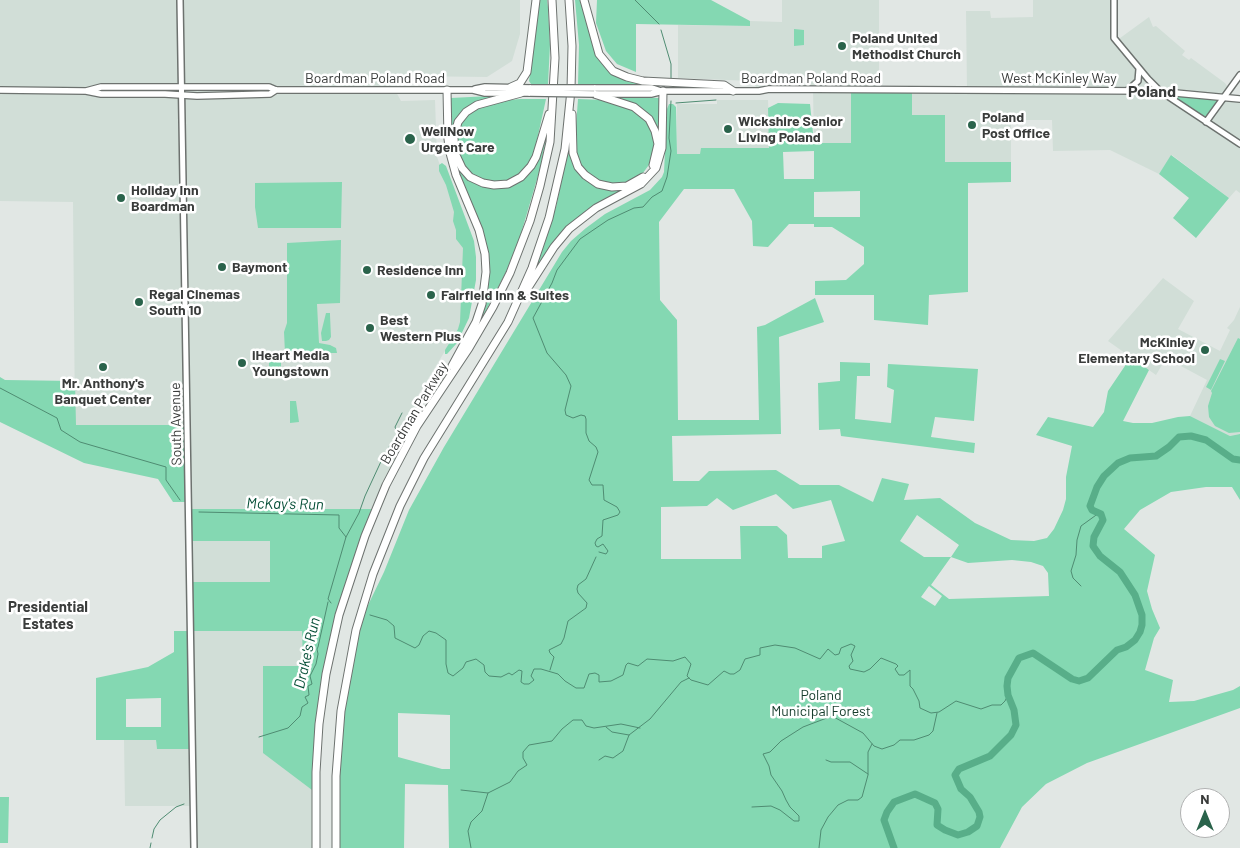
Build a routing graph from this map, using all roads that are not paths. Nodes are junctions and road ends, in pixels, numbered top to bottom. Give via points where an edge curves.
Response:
1 (180, 0) edge
2 (536, 0) edge
3 (552, 0) edge
4 (569, 0) edge
5 (584, 0) edge
6 (1114, 0) edge
7 (1139, 69) junction
8 (1240, 75) edge
9 (511, 87) junction
10 (182, 88) junction
11 (0, 90) edge
12 (276, 90) junction
13 (447, 90) junction
14 (473, 90) junction
15 (571, 90) junction
16 (959, 90) joint
17 (86, 91) junction
18 (531, 91) junction
19 (594, 91) junction
20 (663, 91) junction
21 (733, 91) junction
22 (1127, 91) junction
23 (1160, 91) junction
24 (521, 93) junction
25 (182, 95) junction
26 (1224, 97) junction
27 (1240, 99) edge
28 (552, 102) junction
29 (1206, 122) junction
30 (1240, 144) edge
31 (516, 307) junction
32 (428, 408) junction
33 (194, 848) edge
34 (316, 848) edge
35 (336, 848) edge

1 - 10 main road, South Avenue
2 - 9 highway via 527,72 520,83
3 - 28 highway, Boardman Parkway via 555,44
4 - 15 highway
5 - 21 highway via 599,54 613,71 643,81 724,85
6 - 7 main road via 1114,38
7 - 22 main road via 1138,81
7 - 23 main road
8 - 26 main road
9 - 14 main road, Boardman Poland Road via 485,86
9 - 18 main road, Boardman Poland Road
10 - 12 main road, Boardman Poland Road via 269,87
10 - 17 main road, Boardman Poland Road via 101,87
10 - 25 main road, South Avenue
11 - 17 main road, Boardman Poland Road
12 - 13 main road, Boardman Poland Road
12 - 25 main road, Boardman Poland Road via 270,94
13 - 14 main road, Boardman Poland Road
13 - 32 highway via 450,154 483,244 486,282 476,322
14 - 24 main road, Boardman Poland Road
15 - 19 highway via 572,145 578,167 598,184 612,188 627,186 650,170 658,144 655,131 649,119 638,110
15 - 31 highway via 556,193 538,252
16 - 21 main road, Boardman Poland Road
16 - 22 main road, West McKinley Way
17 - 25 main road, Boardman Poland Road
18 - 19 main road, Boardman Poland Road, bridge
18 - 24 main road, Boardman Poland Road
19 - 20 main road, Boardman Poland Road via 651,94
20 - 21 main road, Boardman Poland Road
20 - 31 highway via 662,148 656,168 642,184 596,208 569,229
22 - 23 main road, West McKinley Way
23 - 26 main road, West McKinley Way
23 - 29 main road
24 - 28 highway via 477,105 458,122 454,138 456,157 474,180 502,185 527,171 538,151
25 - 33 main road, South Avenue
26 - 27 main road, West McKinley Way
26 - 29 main road
28 - 32 highway, Boardman Parkway via 546,164 521,246 483,325
29 - 30 main road
31 - 35 highway via 417,472 373,574 352,650 341,711 336,776
32 - 34 highway, Boardman Parkway via 376,509 336,628 319,724

